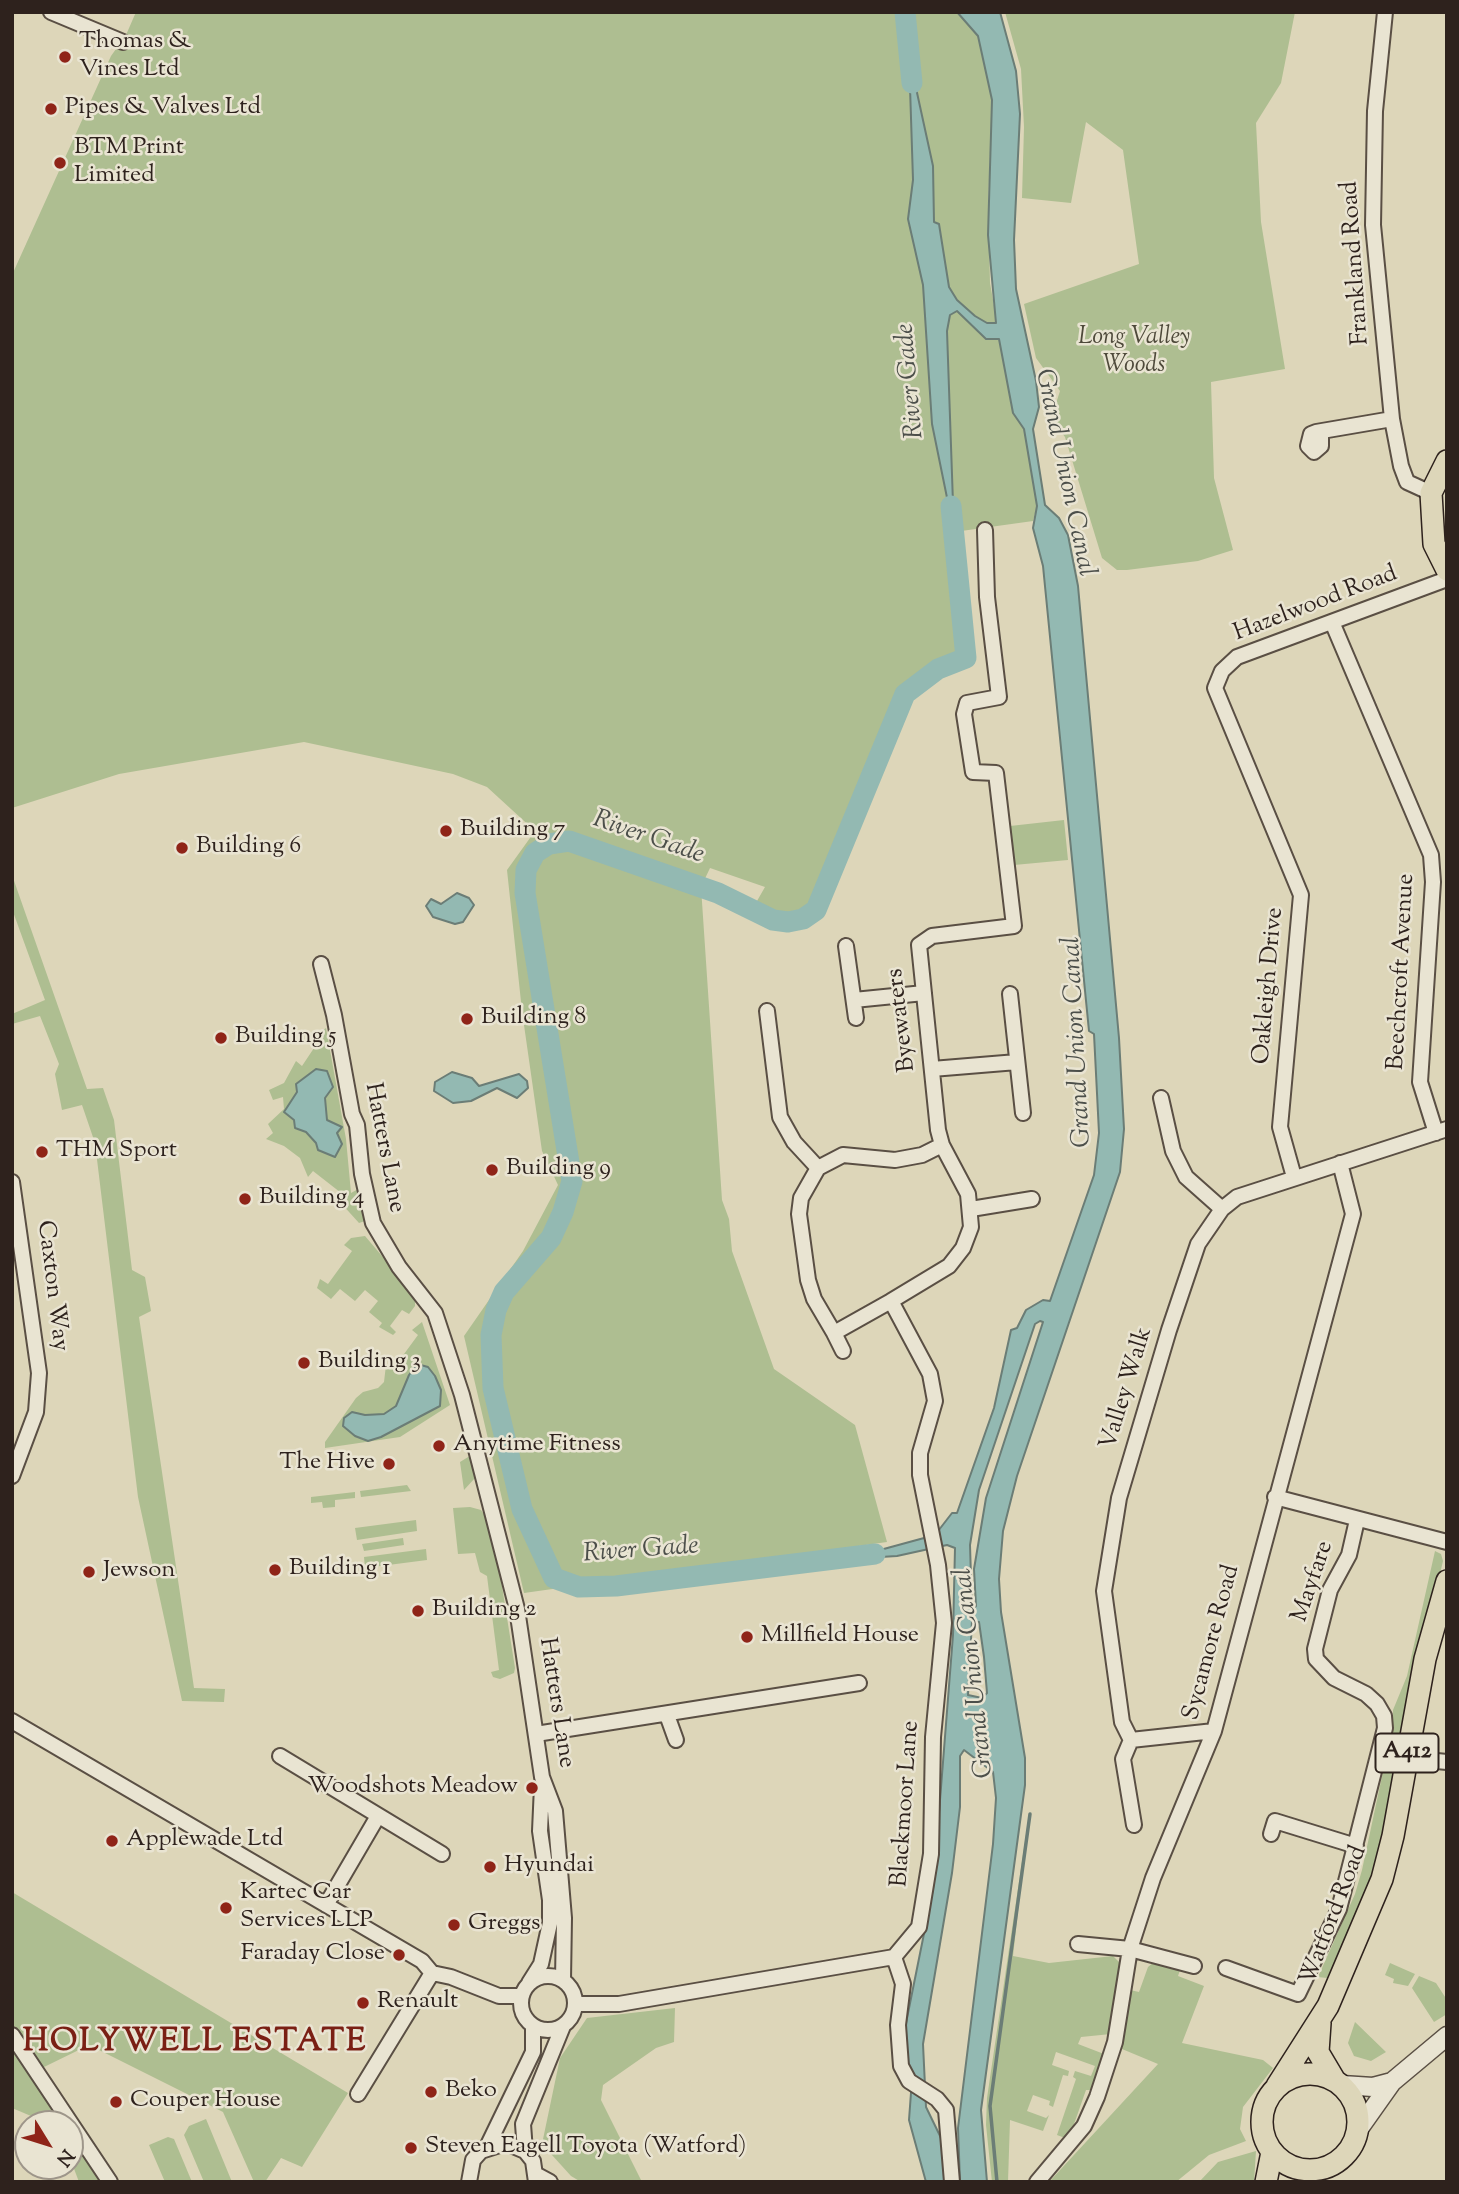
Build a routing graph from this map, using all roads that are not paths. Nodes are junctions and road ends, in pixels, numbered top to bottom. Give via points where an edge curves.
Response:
1 (51, 12) edge
2 (1385, 12) edge
3 (123, 42) dead end
4 (1392, 419) junction
5 (1321, 432) dead end
6 (1447, 461) edge
7 (1431, 493) junction
8 (985, 530) dead end
9 (1447, 570) edge
10 (1447, 579) edge
11 (1332, 622) junction
12 (1215, 688) joint
13 (846, 946) dead end
14 (321, 964) dead end
15 (923, 993) junction
16 (1010, 994) dead end
17 (854, 999) junction
18 (767, 1011) dead end
19 (856, 1018) dead end
20 (1017, 1062) junction
21 (932, 1069) junction
22 (1161, 1098) dead end
23 (1023, 1113) dead end
24 (1441, 1131) edge
25 (942, 1145) junction
26 (1340, 1163) junction
27 (818, 1168) junction
28 (1294, 1177) junction
29 (12, 1182) edge
30 (1032, 1199) dead end
31 (971, 1209) junction
32 (1222, 1209) junction
33 (891, 1301) junction
34 (834, 1333) junction
35 (844, 1350) dead end
36 (12, 1476) edge
37 (1275, 1497) junction
38 (1357, 1520) junction
39 (1447, 1542) edge
40 (1447, 1581) edge
41 (859, 1683) dead end
42 (667, 1715) junction
43 (12, 1721) edge
44 (1214, 1731) junction
45 (536, 1734) junction
46 (676, 1740) dead end
47 (1131, 1740) junction
48 (280, 1756) dead end
49 (1406, 1758) junction
50 (1447, 1762) edge
51 (542, 1777) junction
52 (378, 1816) junction
53 (1134, 1825) dead end
54 (1271, 1834) dead end
55 (1356, 1846) junction
56 (442, 1854) dead end
57 (326, 1905) junction
58 (1078, 1944) dead end
59 (1130, 1949) junction
60 (894, 1957) junction
61 (1194, 1966) dead end
62 (1226, 1968) dead end
63 (432, 1973) junction
64 (563, 1980) junction
65 (529, 1983) junction
66 (521, 1996) junction
67 (576, 2004) junction
68 (1320, 2021) junction
69 (533, 2026) junction
70 (563, 2026) junction
71 (12, 2035) edge
72 (1447, 2036) edge
73 (1338, 2082) junction
74 (1392, 2082) junction
75 (1277, 2087) junction
76 (358, 2094) dead end
77 (1358, 2130) junction
78 (488, 2147) junction
79 (525, 2151) junction
80 (1272, 2152) junction
81 (1314, 2176) edge
82 (541, 2180) edge
83 (110, 2182) edge
84 (469, 2182) edge
85 (952, 2182) edge
86 (1037, 2182) edge
87 (1266, 2182) edge

1 - 3 street
2 - 4 street, Frankland Road via 1375,111 1373,225
4 - 5 street
4 - 7 street, Frankland Road via 1404,477
6 - 7 main road
7 - 9 main road via 1434,544
8 - 15 street, Byewaters via 987,597 999,697 967,703 964,714 973,772 996,773 1013,926 922,941 918,950
10 - 11 street, Hazelwood Road
11 - 12 street, Hazelwood Road via 1237,657 1222,671
11 - 24 street, Beechcroft Avenue via 1431,855 1420,1082
12 - 28 street, Oakleigh Drive via 1301,895 1280,1127
13 - 17 street
14 - 45 street, Hatters Lane via 357,1125 373,1223 398,1268 433,1308 449,1349 517,1609
15 - 17 street
15 - 21 street, Byewaters
16 - 20 street
17 - 19 street
18 - 27 street via 780,1117 794,1142
20 - 21 street
20 - 23 street
21 - 25 street, Byewaters
22 - 32 street via 1173,1150 1186,1177
24 - 26 street, Valley Walk
25 - 27 street via 895,1160 851,1153
25 - 31 street, Byewaters
26 - 28 street, Valley Walk
26 - 37 street, Sycamore Road via 1353,1214
27 - 34 street via 804,1187 799,1214 808,1280
28 - 32 street, Valley Walk via 1237,1197
29 - 36 street, Caxton Way via 39,1373 36,1412
30 - 31 street
31 - 33 street via 968,1237 949,1266
32 - 47 street, Valley Walk via 1198,1244 1119,1498 1104,1591 1122,1723
33 - 34 street
33 - 60 street, Blackmoor Lane via 934,1389 933,1411 920,1453 944,1623 933,1737 931,1854 919,1927
34 - 35 street
37 - 38 street
37 - 44 street, Sycamore Road
38 - 39 street
38 - 55 street, Mayfare via 1349,1555 1330,1590 1315,1649 1324,1671 1366,1694 1384,1716 1385,1728
40 - 49 main road, Watford Road / A412 via 1425,1659
41 - 42 street
42 - 45 street
42 - 46 street
43 - 57 street
44 - 47 street
44 - 59 street, Sycamore Road via 1153,1878
45 - 51 street, Hatters Lane
47 - 53 street via 1122,1759
48 - 52 street
49 - 50 street
49 - 68 main road, Watford Road / A412 via 1382,1879
51 - 64 street, Hatters Lane via 558,1830
51 - 65 street via 540,1831 550,1923 541,1964
52 - 56 street
52 - 57 street
54 - 55 street via 1275,1821
55 - 62 street, Mayfare via 1339,1909 1298,1994
57 - 63 street via 422,1961
58 - 59 street
59 - 61 street
59 - 86 street, Sycamore Road via 1115,2042 1097,2097 1084,2126
60 - 67 street via 619,2004
60 - 85 street via 903,1984 898,2025 901,2066 909,2081 946,2110
63 - 66 street via 499,1996
63 - 76 street
64 - 65 street via 543,1976
64 - 67 street
65 - 66 street
66 - 69 street via 523,2013
67 - 70 street
68 - 73 main road, Watford Road / A412 via 1318,2052
68 - 75 main road, Watford Road / A412
69 - 70 street via 548,2030
69 - 78 street via 533,2052
70 - 79 street via 523,2124
71 - 83 street
72 - 74 street
73 - 74 street via 1373,2087
73 - 75 main road via 1303,2073
73 - 77 main road, A412 via 1355,2104
74 - 77 street
75 - 80 main road, A412 via 1261,2117 1262,2132
77 - 81 main road via 1341,2160
78 - 79 street via 506,2143
78 - 84 street via 473,2160
79 - 82 street
80 - 81 main road
80 - 87 main road, A412

